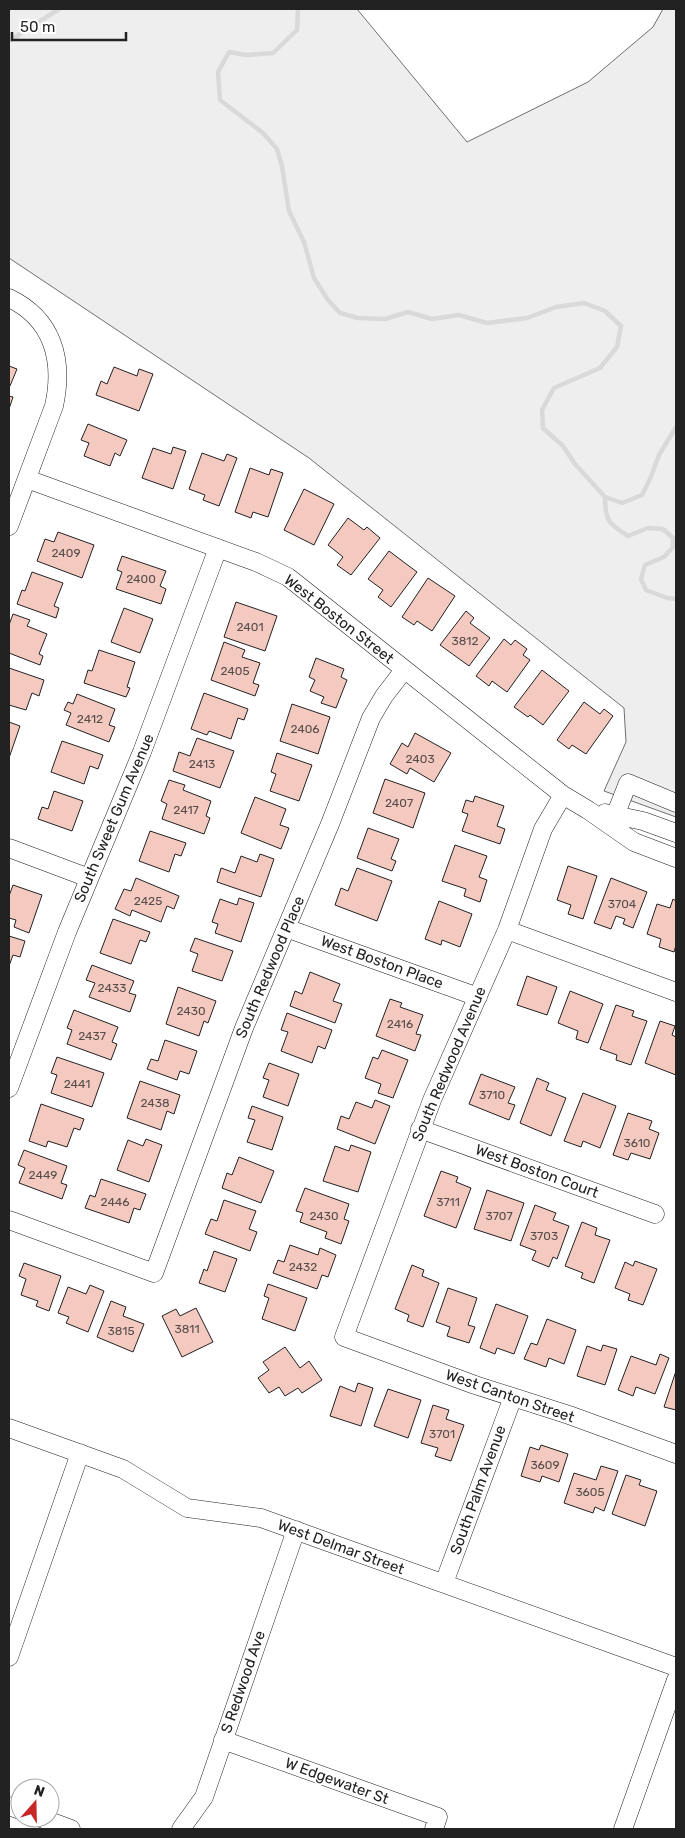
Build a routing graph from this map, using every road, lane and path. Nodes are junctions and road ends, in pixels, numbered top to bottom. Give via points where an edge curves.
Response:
1 (9, 298) edge
2 (28, 479) junction
3 (9, 526) edge
4 (218, 548) junction
5 (404, 670) junction
6 (563, 795) junction
7 (676, 803) edge
8 (613, 821) junction
9 (676, 833) edge
10 (9, 848) edge
11 (676, 858) edge
12 (89, 878) junction
13 (286, 928) junction
14 (507, 930) junction
15 (676, 992) edge
16 (478, 997) junction
17 (9, 1088) edge
18 (420, 1129) junction
19 (655, 1214) dead end
20 (9, 1220) edge
21 (344, 1337) joint
22 (513, 1397) junction
23 (9, 1428) edge
24 (80, 1453) junction
25 (676, 1454) edge
26 (296, 1530) junction
27 (444, 1583) junction
28 (9, 1657) edge
29 (676, 1667) edge
30 (676, 1680) edge
31 (223, 1740) junction
32 (181, 1829) edge
33 (434, 1829) edge
34 (623, 1829) edge

1 - 2 street via 24,305 40,321 52,340 58,362 54,406
2 - 3 street
2 - 4 street, West Boston Street
4 - 5 street, West Boston Street via 288,577
4 - 12 street, South Sweet Gum Avenue via 142,752
5 - 6 street, West Boston Street
5 - 13 street, South Redwood Place via 371,718
6 - 8 street, West Boston Street
6 - 14 street, South Redwood Avenue via 543,829
7 - 8 street via 628,783
8 - 9 street, West Boston Street via 643,821
8 - 11 street, West Boston Street via 634,842
10 - 12 street
12 - 17 street, South Sweet Gum Avenue
13 - 16 street, West Boston Place
13 - 20 street, South Redwood Place via 244,1028 154,1273
14 - 15 street
14 - 16 street, South Redwood Avenue
16 - 18 street, South Redwood Avenue
18 - 19 street, West Boston Court
18 - 21 street, South Redwood Avenue
21 - 22 street, West Canton Street
22 - 25 street, West Canton Street
22 - 27 street, South Palm Avenue
23 - 24 street, West Delmar Street
24 - 26 street, West Delmar Street via 123,1469 187,1508 261,1518
24 - 28 street
26 - 27 street, West Delmar Street
26 - 31 street, S Redwood Ave
27 - 29 street, West Delmar Street
30 - 34 street
31 - 32 street, S Redwood Ave via 204,1797
31 - 33 street, W Edgewater St via 438,1817

